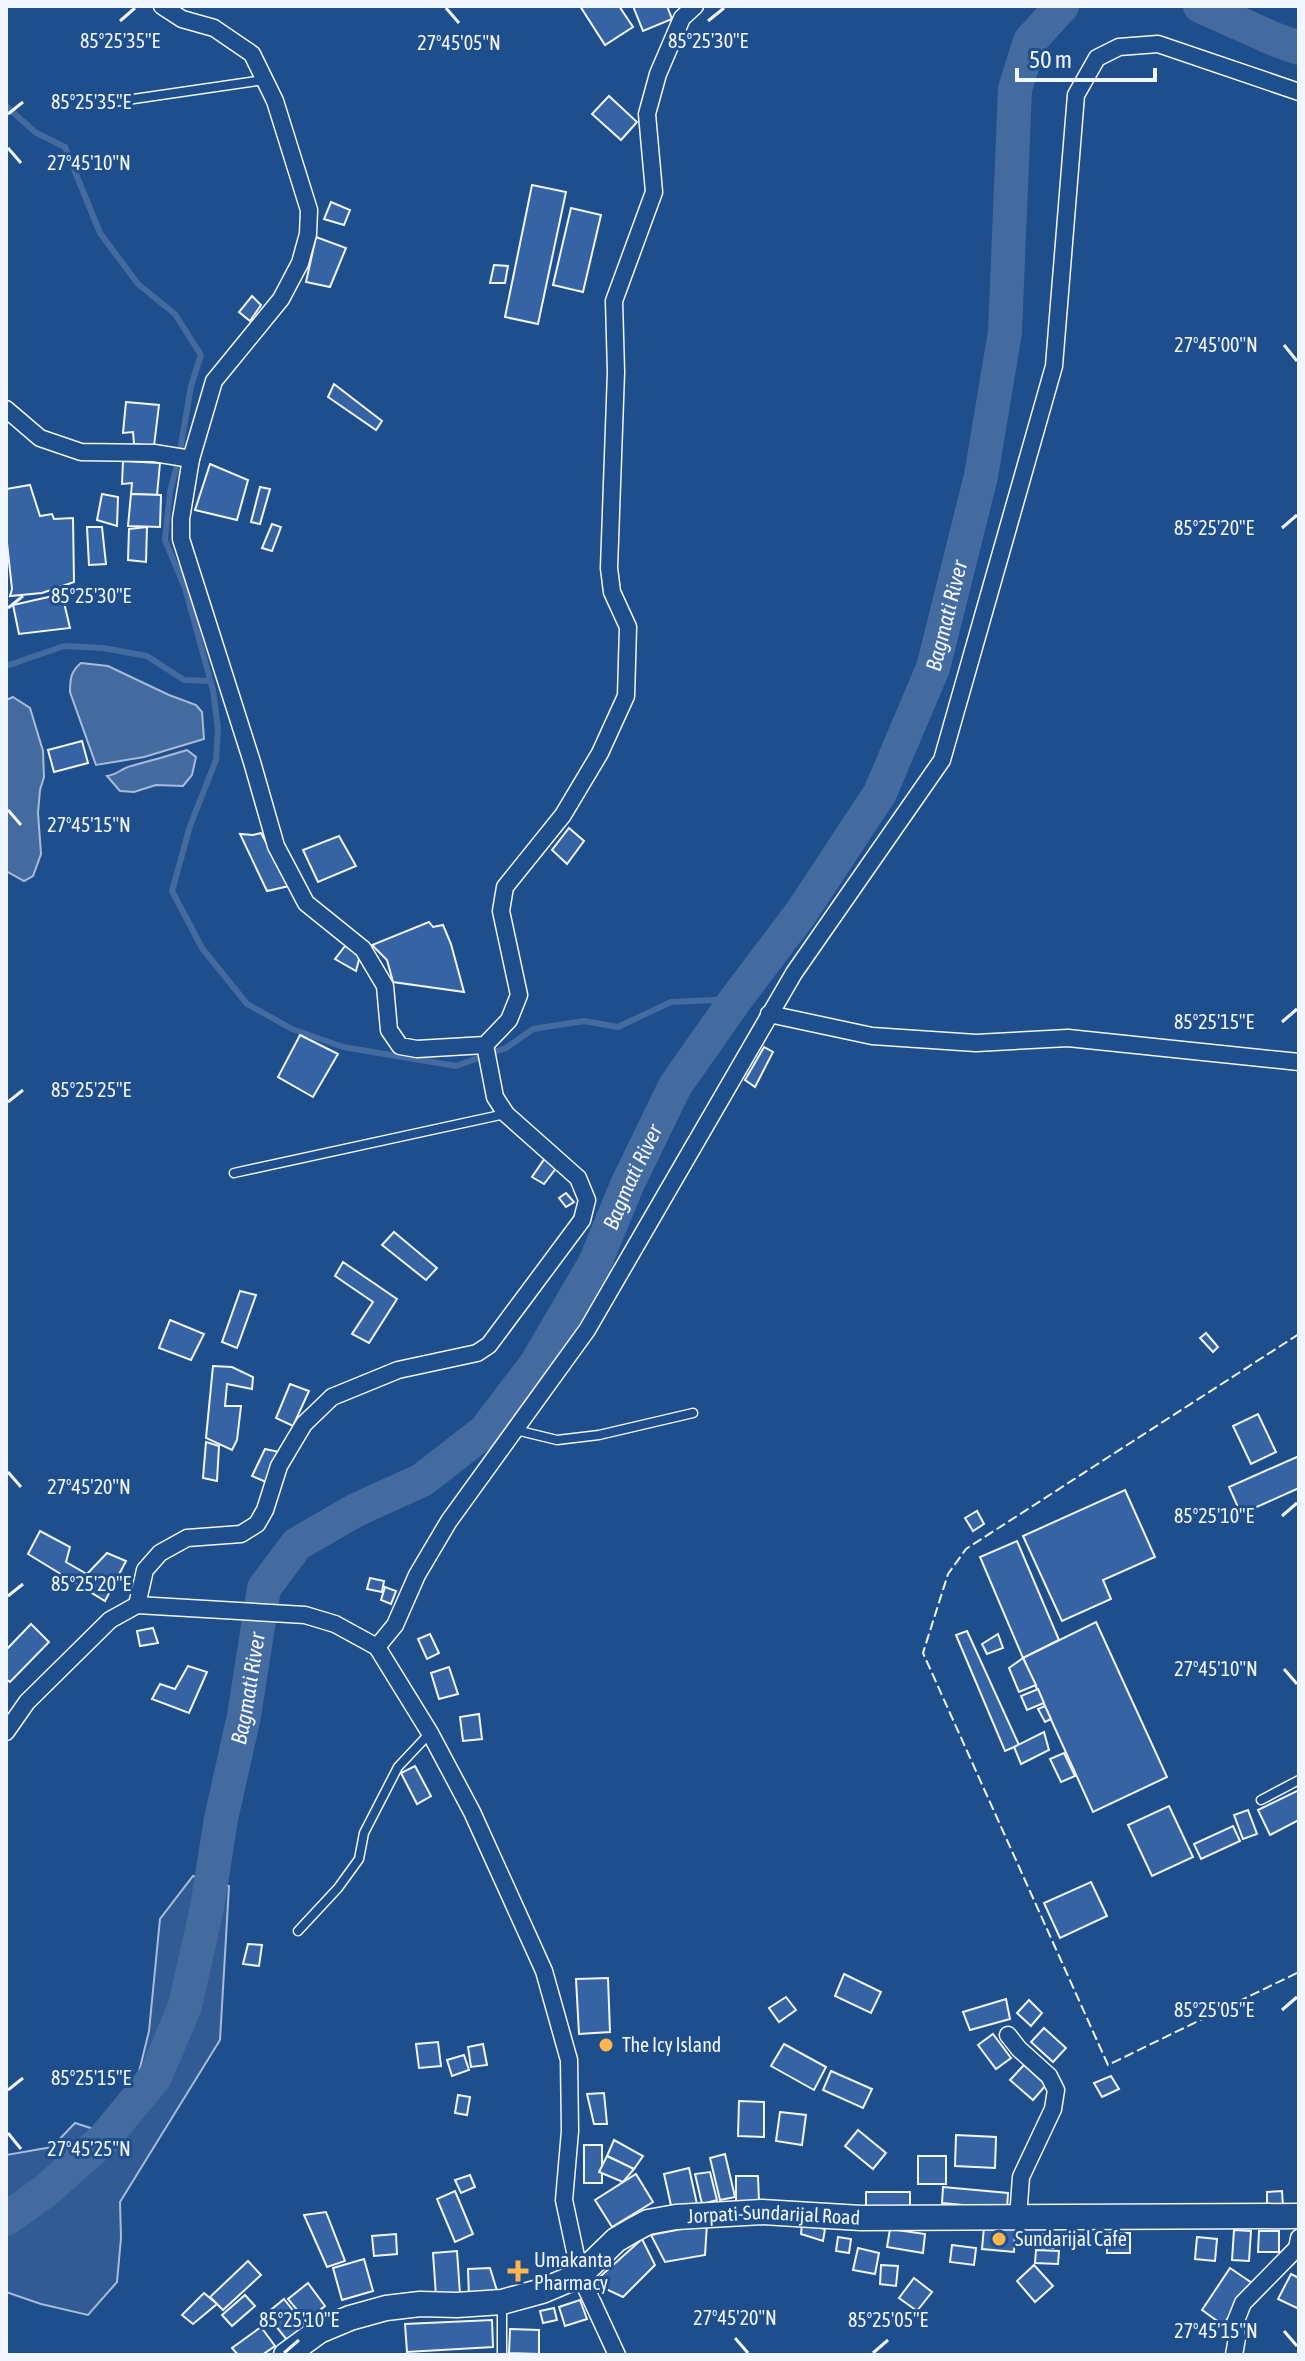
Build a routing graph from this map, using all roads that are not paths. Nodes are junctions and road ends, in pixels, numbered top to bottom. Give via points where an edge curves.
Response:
1 (162, 6) edge
2 (695, 6) edge
3 (265, 80) junction
4 (1299, 92) edge
5 (113, 102) dead end
6 (6, 409) edge
7 (191, 459) junction
8 (769, 1014) junction
9 (485, 1045) junction
10 (1299, 1062) edge
11 (506, 1114) junction
12 (234, 1173) dead end
13 (693, 1413) dead end
14 (515, 1430) junction
15 (137, 1605) junction
16 (377, 1647) junction
17 (6, 1732) edge
18 (430, 1733) junction
19 (1299, 1780) edge
20 (1261, 1800) dead end
21 (298, 1931) dead end
22 (1008, 2035) dead end
23 (1299, 2216) edge
24 (1018, 2218) junction
25 (1299, 2238) edge
26 (580, 2275) junction
27 (502, 2302) junction
28 (286, 2355) edge
29 (502, 2355) edge
30 (617, 2355) edge
31 (1234, 2355) edge

1 - 3 street via 234,40 252,54
2 - 9 street via 682,18 647,114 654,192 614,301 609,568 612,592 628,627 626,696 563,815 505,887 501,911 519,995 509,1020
3 - 5 lane
3 - 7 street via 309,210 308,234 281,299 214,381
4 - 8 street via 1158,44 1119,47 1097,58 1076,95 1054,366 942,760
6 - 7 street via 40,438 81,452
7 - 9 street via 181,539 276,846 306,903 363,949 385,986 389,1030 400,1046
8 - 10 street via 872,1036 976,1043 1068,1038
8 - 14 street via 587,1330
9 - 11 street via 495,1097
11 - 12 lane
11 - 15 street via 578,1178 587,1200 570,1238 489,1345 477,1353 398,1370 332,1397 304,1424 285,1456 257,1524 241,1534 187,1538 160,1553 145,1570
13 - 14 lane via 557,1440
14 - 16 street via 449,1521 395,1625
15 - 16 street via 305,1615
15 - 17 street via 110,1620 27,1702
16 - 18 street
18 - 21 lane via 398,1767 364,1833 359,1859
18 - 26 street via 544,1971 569,2060 564,2200
19 - 20 lane
22 - 24 street via 1056,2090 1053,2109 1021,2177
23 - 24 main road, Jorpati-Sundarijal Road
24 - 26 main road, Jorpati-Sundarijal Road via 762,2212 676,2217 648,2222 616,2240
25 - 31 street via 1297,2248 1243,2303 1235,2323
26 - 27 main road, Jorpati-Sundarijal Road
26 - 30 street
27 - 28 main road, Jorpati-Sundarijal Road via 386,2308 319,2331
27 - 29 lane

